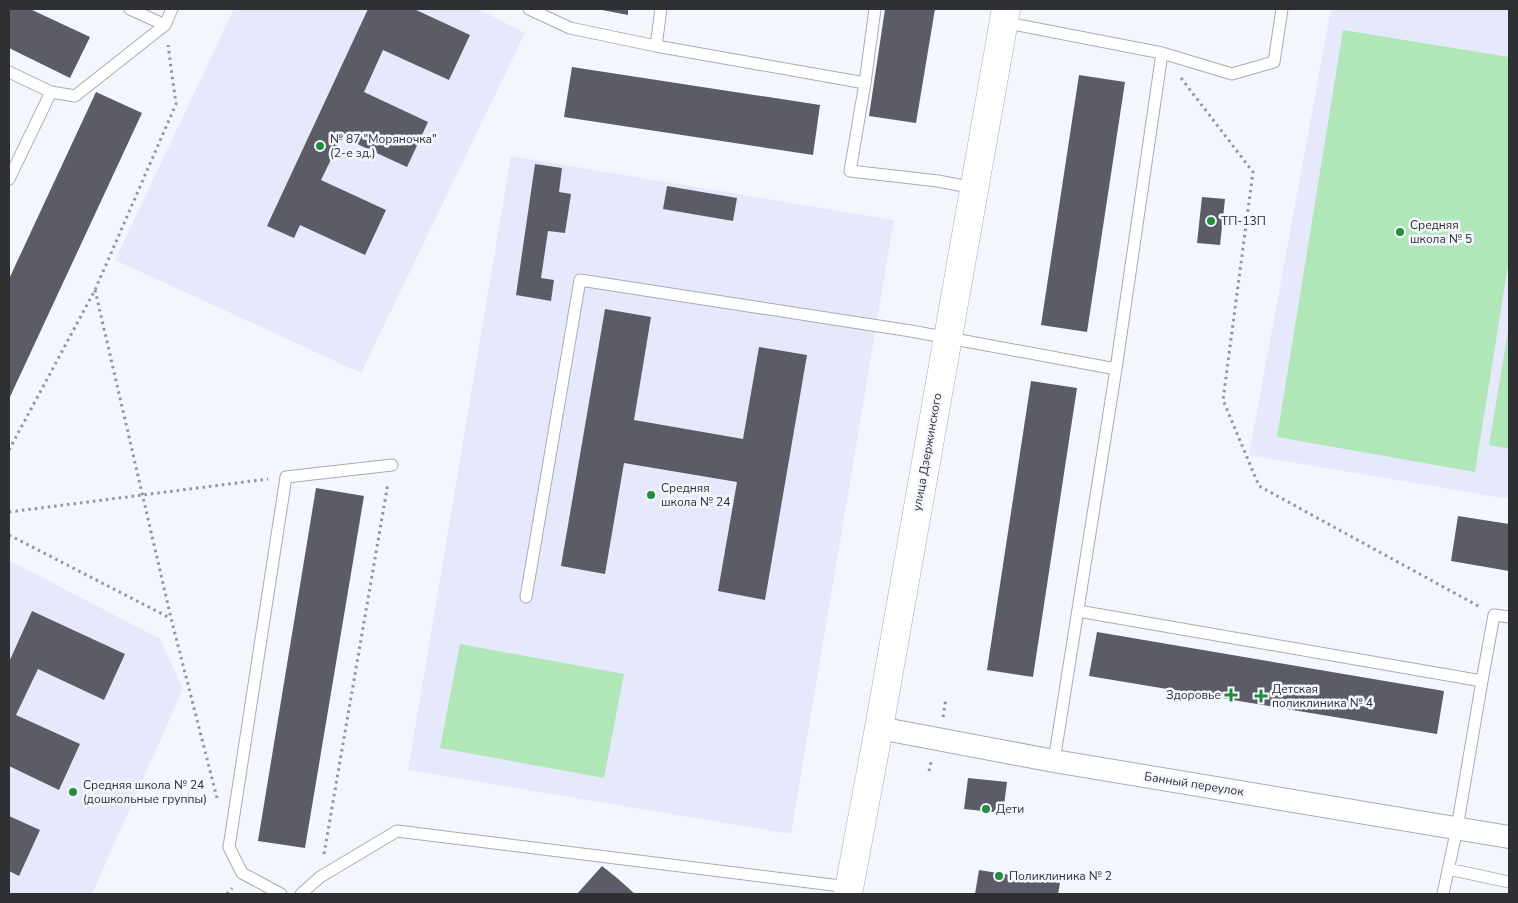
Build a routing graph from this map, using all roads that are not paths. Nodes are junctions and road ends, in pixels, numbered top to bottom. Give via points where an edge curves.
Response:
1 (130, 9) edge
2 (172, 9) edge
3 (529, 9) edge
4 (661, 9) edge
5 (875, 9) edge
6 (1282, 9) edge
7 (1004, 15) edge
8 (165, 25) junction
9 (656, 46) junction
10 (1162, 53) junction
11 (9, 72) edge
12 (865, 83) junction
13 (51, 92) junction
14 (9, 179) edge
15 (974, 188) junction
16 (947, 338) junction
17 (1116, 369) junction
18 (392, 465) road end
19 (526, 597) dead end
20 (1078, 611) junction
21 (1509, 617) edge
22 (1482, 681) junction
23 (878, 728) junction
24 (1054, 761) junction
25 (1457, 828) junction
26 (1509, 837) edge
27 (1448, 869) junction
28 (1509, 882) edge
29 (848, 891) edge
30 (281, 894) edge
31 (301, 894) edge
32 (1443, 894) edge

1 - 8 lane
2 - 8 lane
3 - 9 lane via 570,28
4 - 9 lane
5 - 12 lane
6 - 10 lane via 1274,62 1232,74
7 - 10 lane
7 - 15 street, улица Дзержинского
8 - 13 lane via 76,96
9 - 12 lane
10 - 17 lane
11 - 13 lane
12 - 15 lane via 850,171
13 - 14 lane
15 - 16 street, улица Дзержинского
16 - 17 lane
16 - 19 lane via 580,280
16 - 23 street, улица Дзержинского
17 - 20 lane
18 - 30 lane via 286,477 230,847 242,873
20 - 22 lane
20 - 24 lane
21 - 22 lane via 1494,615
22 - 25 lane
23 - 24 street, Банный переулок
23 - 29 street, улица Дзержинского
24 - 25 street, Банный переулок
25 - 26 street, Банный переулок
25 - 27 lane
27 - 28 lane
27 - 32 lane
29 - 31 lane via 397,831 320,877

